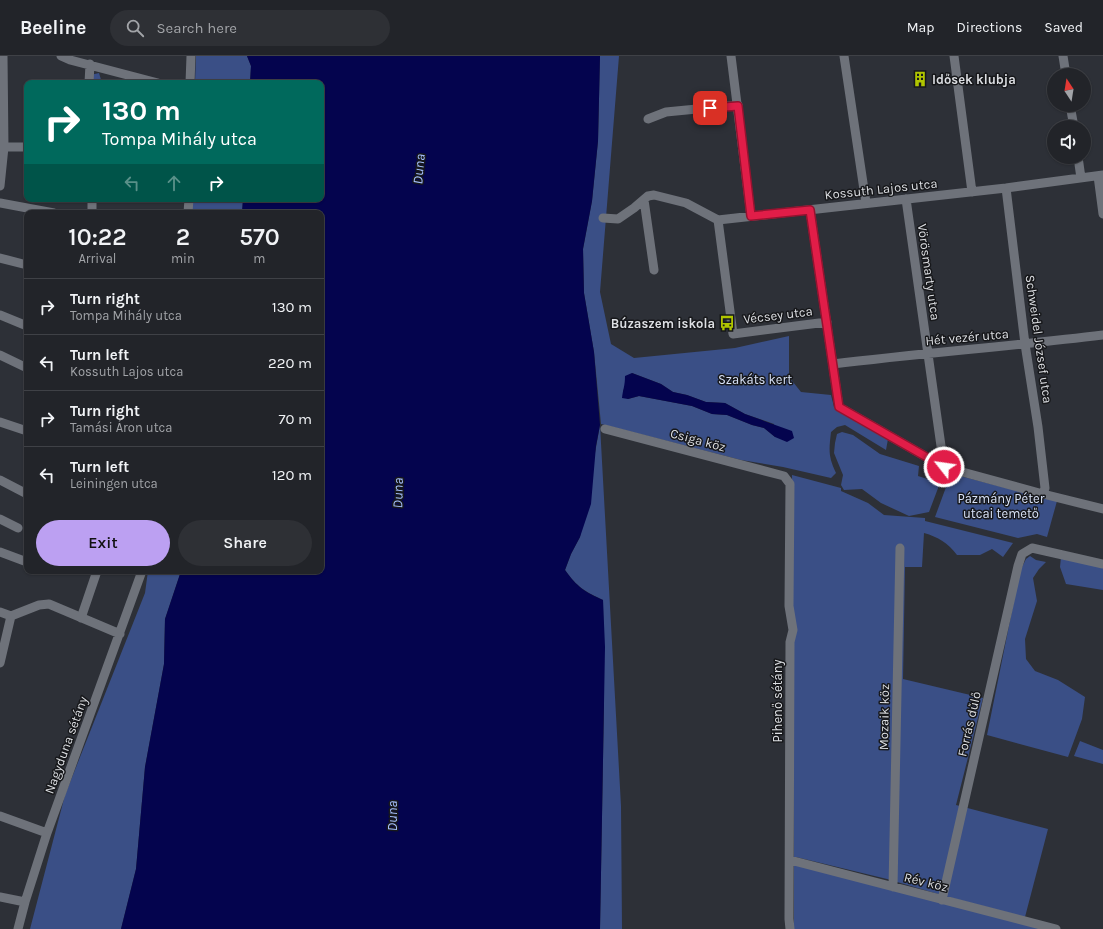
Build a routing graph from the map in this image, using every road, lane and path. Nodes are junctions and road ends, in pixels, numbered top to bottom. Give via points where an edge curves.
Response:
1 (3, 56) edge
2 (61, 56) edge
3 (191, 56) edge
4 (731, 56) edge
5 (844, 56) edge
6 (954, 56) edge
7 (1063, 56) edge
8 (90, 64) junction
9 (1065, 68) edge
10 (89, 80) edge
11 (147, 80) edge
12 (190, 80) edge
13 (738, 106) junction
14 (648, 119) dead end
15 (2, 147) edge
16 (24, 147) edge
17 (1079, 164) edge
18 (1100, 176) edge
19 (1081, 178) junction
20 (0, 186) edge
21 (1006, 188) junction
22 (972, 192) junction
23 (906, 199) junction
24 (644, 200) junction
25 (0, 203) edge
26 (866, 203) junction
27 (38, 210) edge
28 (810, 210) junction
29 (1103, 214) edge
30 (751, 216) junction
31 (603, 218) dead end
32 (718, 220) junction
33 (0, 258) edge
34 (24, 264) edge
35 (654, 270) dead end
36 (0, 315) edge
37 (827, 322) junction
38 (24, 325) edge
39 (1103, 335) edge
40 (1025, 344) junction
41 (927, 353) junction
42 (0, 355) edge
43 (833, 364) junction
44 (24, 367) edge
45 (0, 422) edge
46 (24, 429) edge
47 (605, 429) dead end
48 (944, 467) junction
49 (784, 476) joint
50 (0, 480) edge
51 (24, 492) edge
52 (1043, 494) junction
53 (1103, 509) edge
54 (0, 519) edge
55 (18, 528) dead end
56 (900, 548) dead end
57 (0, 552) edge
58 (24, 561) edge
59 (1103, 564) edge
60 (96, 574) edge
61 (141, 574) edge
62 (0, 612) edge
63 (11, 616) junction
64 (82, 618) junction
65 (120, 634) junction
66 (0, 663) edge
67 (0, 816) edge
68 (47, 833) junction
69 (790, 860) junction
70 (893, 887) junction
71 (0, 897) edge
72 (942, 900) junction
73 (25, 902) junction
74 (18, 929) edge
75 (790, 929) edge
76 (1056, 929) edge

1 - 15 street
2 - 8 street
3 - 12 street
4 - 13 street
5 - 26 street
6 - 22 street
7 - 9 street
8 - 10 street
8 - 11 street
13 - 14 street via 666,112
13 - 30 street
15 - 16 street
15 - 20 street
17 - 19 street
18 - 19 street, Kossuth Lajos utca
18 - 29 street
19 - 21 street, Kossuth Lajos utca
21 - 22 street, Kossuth Lajos utca
21 - 40 street, Schweidel József utca
22 - 23 street, Kossuth Lajos utca
23 - 26 street, Kossuth Lajos utca
23 - 41 street, Vörösmarty utca
24 - 31 street via 618,218
24 - 32 street via 654,195 686,203
24 - 35 street
25 - 27 street
26 - 28 street, Kossuth Lajos utca
28 - 30 street, Kossuth Lajos utca
28 - 37 street
30 - 32 street, Kossuth Lajos utca
32 - 37 street, Vécsey utca via 733,334
33 - 34 street
36 - 38 street
37 - 43 street
39 - 40 street, Hét vezér utca
40 - 41 street, Hét vezér utca
40 - 52 street, Schweidel József utca via 1038,427 1045,488
41 - 43 street, Hét vezér utca
41 - 48 street, Vörösmarty utca
42 - 44 street
43 - 48 street via 839,407
45 - 46 street
47 - 49 street, Csiga köz
48 - 52 street
49 - 69 street, Pihenő sétány via 790,484 789,606 793,630 790,642
50 - 51 street
52 - 53 street
54 - 55 street
56 - 70 street, Mozaik köz
57 - 58 street
59 - 72 street, Forrás dűlő via 1032,548 1022,554
60 - 64 street
61 - 65 street, Nagyduna sétány
62 - 63 street
63 - 64 street via 46,604
63 - 66 street
64 - 65 street
65 - 68 street, Nagyduna sétány
67 - 68 street
68 - 73 street, Nagyduna sétány
69 - 70 street, Rév köz
69 - 75 street, Pihenő sétány
70 - 72 street, Rév köz
71 - 73 street
72 - 76 street, Rév köz
73 - 74 street, Nagyduna sétány

